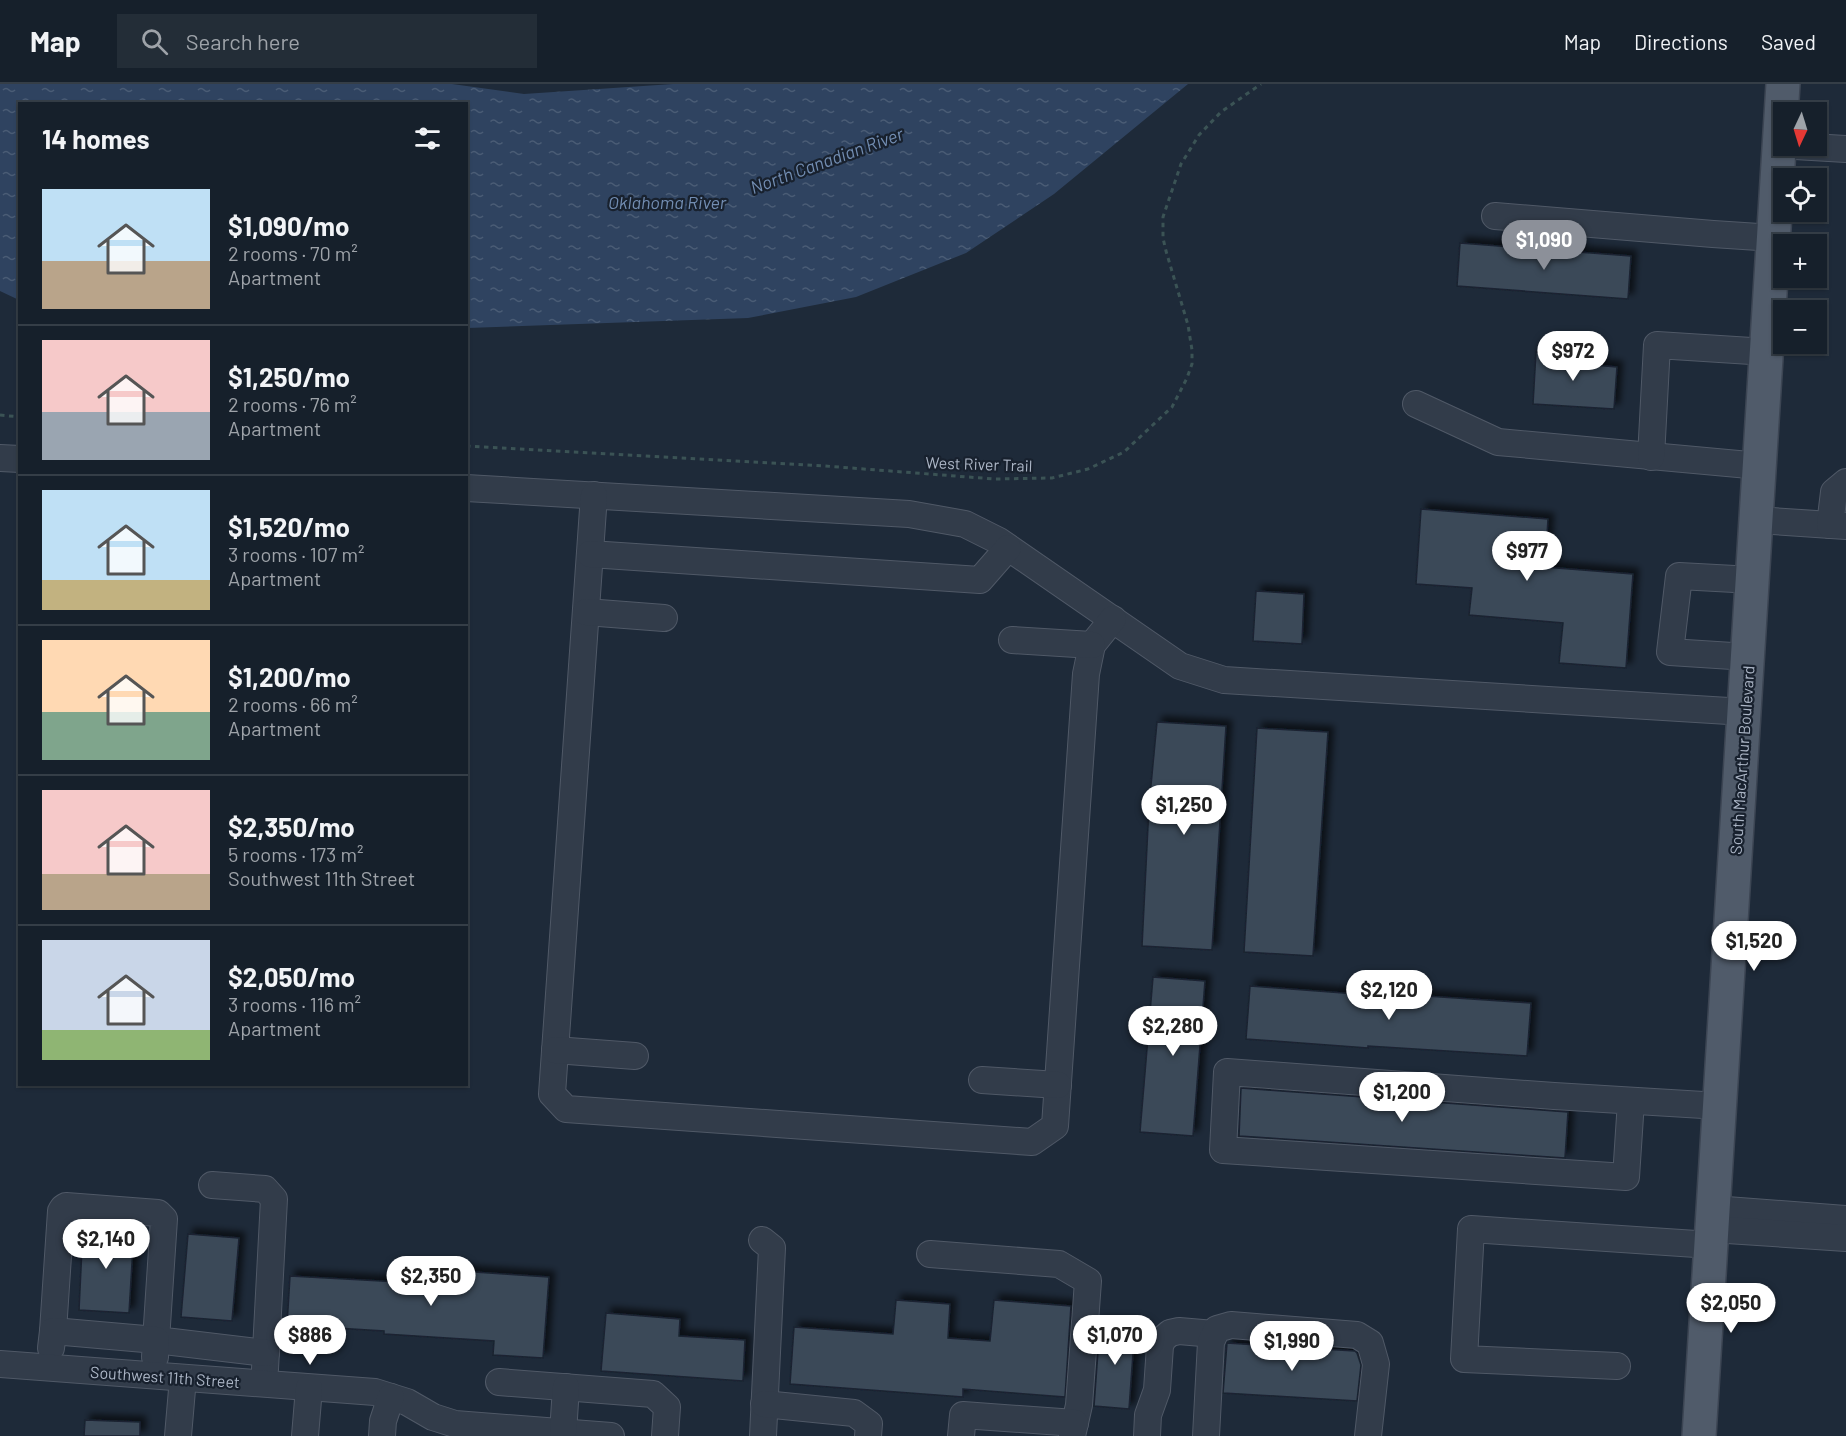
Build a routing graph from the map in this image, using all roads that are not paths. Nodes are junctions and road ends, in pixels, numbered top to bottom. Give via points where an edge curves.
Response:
1 (1783, 84) edge
2 (1784, 102) edge
3 (1827, 148) edge
4 (1846, 149) edge
5 (1785, 156) edge
6 (1495, 216) dead end
7 (1775, 234) edge
8 (1773, 238) edge
9 (1773, 254) edge
10 (1767, 352) junction
11 (1416, 404) dead end
12 (1651, 457) junction
13 (0, 458) edge
14 (18, 459) edge
15 (1760, 466) junction
16 (1846, 482) edge
17 (468, 488) edge
18 (594, 495) junction
19 (1757, 520) junction
20 (1838, 525) edge
21 (1008, 548) junction
22 (590, 554) junction
23 (1753, 580) junction
24 (586, 612) junction
25 (664, 618) dead end
26 (1113, 619) junction
27 (1011, 640) dead end
28 (1092, 645) junction
29 (1748, 657) junction
30 (1745, 712) junction
31 (555, 1050) junction
32 (635, 1056) dead end
33 (982, 1080) dead end
34 (1058, 1085) junction
35 (1631, 1101) junction
36 (1720, 1106) junction
37 (212, 1185) dead end
38 (1846, 1219) edge
39 (1712, 1228) junction
40 (1846, 1238) edge
41 (762, 1240) dead end
42 (930, 1254) dead end
43 (53, 1331) junction
44 (1215, 1334) junction
45 (156, 1340) junction
46 (266, 1353) junction
47 (0, 1364) edge
48 (1617, 1366) dead end
49 (49, 1368) junction
50 (153, 1376) junction
51 (190, 1379) junction
52 (499, 1382) dead end
53 (264, 1384) junction
54 (566, 1387) junction
55 (309, 1388) junction
56 (391, 1397) junction
57 (764, 1404) junction
58 (1073, 1429) edge
59 (563, 1433) junction
60 (178, 1436) edge
61 (194, 1436) edge
62 (305, 1436) edge
63 (382, 1436) edge
64 (611, 1436) edge
65 (665, 1436) edge
66 (763, 1436) edge
67 (868, 1436) edge
68 (961, 1436) edge
69 (1147, 1436) edge
70 (1206, 1436) edge
71 (1368, 1436) edge
72 (1699, 1436) edge

1 - 2 main road, South MacArthur Boulevard
3 - 4 street
5 - 7 main road, South MacArthur Boulevard
6 - 8 street
9 - 10 main road, South MacArthur Boulevard
10 - 12 street via 1657,345
10 - 15 main road, South MacArthur Boulevard
11 - 12 street via 1498,442
12 - 15 street
13 - 14 street
15 - 19 main road, South MacArthur Boulevard
16 - 20 street via 1834,492
17 - 18 street
18 - 21 street via 909,514 965,524
18 - 22 street
19 - 20 street
19 - 23 main road, South MacArthur Boulevard
21 - 22 street via 980,580
21 - 26 street
22 - 24 street
23 - 29 main road, South MacArthur Boulevard
23 - 29 street via 1679,576 1670,652
24 - 25 street
24 - 31 street
26 - 28 street
26 - 30 street via 1180,666 1224,680
27 - 28 street
28 - 34 street via 1086,674
29 - 30 main road, South MacArthur Boulevard
30 - 36 main road, South MacArthur Boulevard
31 - 32 street
31 - 34 street via 552,1094 566,1109 1008,1141 1032,1142 1055,1126
33 - 34 street
35 - 35 street via 1227,1072 1223,1150 1626,1177
35 - 36 street
36 - 39 main road, South MacArthur Boulevard
37 - 46 street via 265,1189 274,1199
38 - 39 street
39 - 40 street
39 - 48 street via 1471,1229 1464,1359
39 - 72 main road, South MacArthur Boulevard
41 - 57 street via 772,1248
42 - 58 street via 1059,1264 1088,1281 1079,1405
43 - 45 street
43 - 45 street via 63,1208 158,1213 164,1219
43 - 49 street
44 - 69 street via 1179,1331 1163,1339
44 - 70 street via 1211,1342
44 - 71 street via 1217,1329 1231,1325 1357,1335 1370,1343 1376,1364
45 - 46 street
45 - 50 street
46 - 53 street
47 - 49 street, Southwest 11th Street
49 - 50 street, Southwest 11th Street
50 - 51 street, Southwest 11th Street
51 - 53 street, Southwest 11th Street
51 - 60 street
51 - 61 street
52 - 54 street
53 - 55 street, Southwest 11th Street
54 - 59 street
54 - 65 street via 653,1394 667,1407
55 - 56 street, Southwest 11th Street via 375,1392
55 - 62 street
56 - 59 street, Southwest 11th Street via 455,1424
56 - 63 street
57 - 66 street
57 - 67 street via 854,1413 869,1424
58 - 68 street via 963,1415
59 - 64 street, Southwest 11th Street

